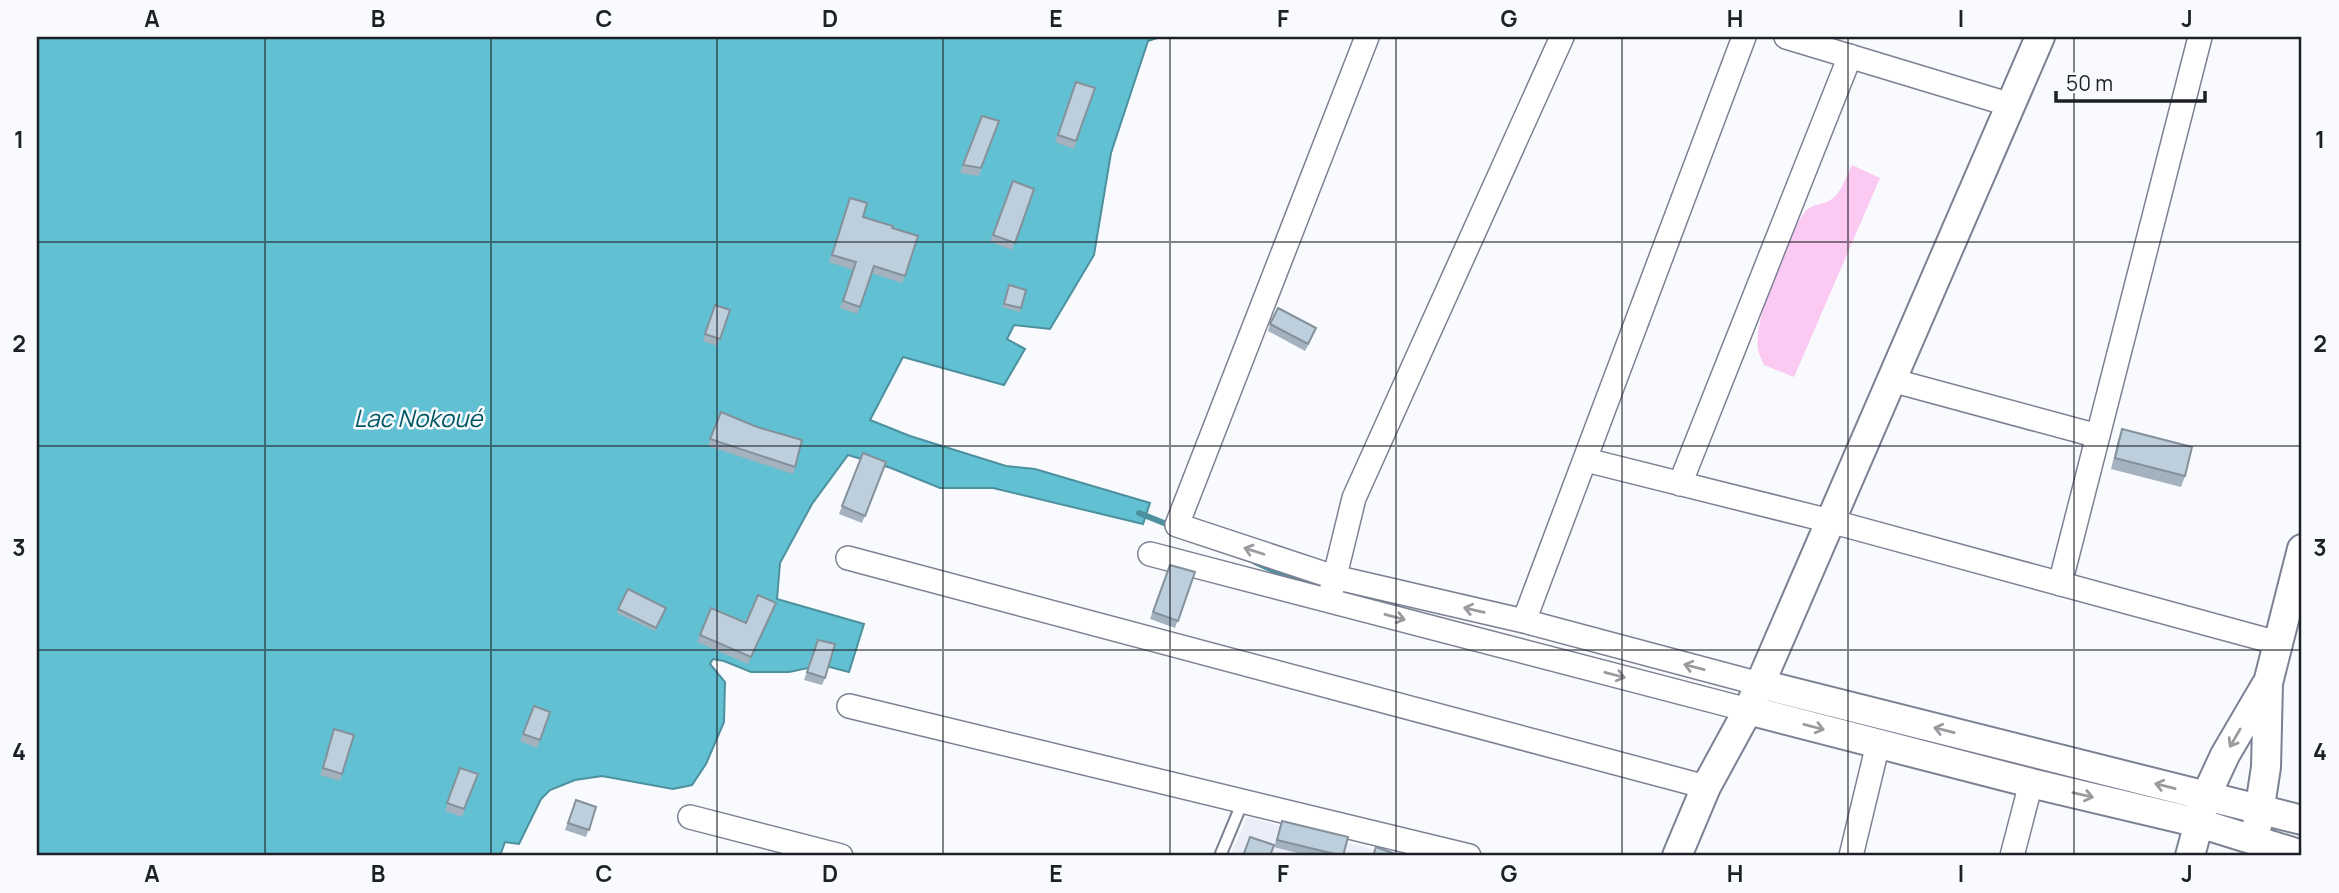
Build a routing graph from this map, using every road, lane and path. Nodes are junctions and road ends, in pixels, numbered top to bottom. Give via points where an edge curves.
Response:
1 (1367, 37) edge
2 (1562, 37) edge
3 (1744, 37) edge
4 (1786, 37) edge
5 (2040, 37) edge
6 (2200, 37) edge
7 (1850, 56) junction
8 (2011, 105) junction
9 (1891, 380) junction
10 (2098, 436) junction
11 (1586, 460) junction
12 (1680, 484) junction
13 (1830, 522) junction
14 (2302, 549) edge
15 (1150, 554) dead end
16 (848, 558) dead end
17 (1334, 577) junction
18 (2060, 584) junction
19 (1329, 600) junction
20 (1524, 621) junction
21 (2278, 643) junction
22 (2268, 683) junction
23 (1760, 684) junction
24 (849, 706) dead end
25 (1748, 710) junction
26 (1878, 744) junction
27 (2031, 783) junction
28 (1706, 787) junction
29 (2206, 796) junction
30 (1243, 801) junction
31 (2261, 810) junction
32 (690, 817) dead end
33 (2302, 820) edge
34 (2199, 823) junction
35 (2251, 849) edge
36 (1414, 850) edge
37 (2302, 855) edge
38 (841, 856) edge
39 (1220, 856) edge
40 (1469, 856) edge
41 (1677, 856) edge
42 (1851, 856) edge
43 (2012, 856) edge
44 (2190, 856) edge

17 -> 1 street via 1177,525
2 - 17 street via 1354,498
3 - 11 street
4 - 7 street
5 - 8 street
6 - 10 street
7 - 8 street
7 - 12 street
8 - 9 street
9 - 10 street
9 - 13 street
10 - 18 street
11 - 12 street
11 - 20 street
12 - 13 street
13 - 18 street
13 - 23 street
14 - 21 street
15 - 19 street
16 - 28 street
17 - 19 street
20 -> 17 street
18 - 21 street
19 -> 25 street
23 -> 20 street
21 - 22 street
22 -> 29 street
22 - 31 street
23 - 25 street
29 -> 23 street
24 - 30 street
25 -> 26 street
25 - 28 street
26 - 27 street
26 - 42 street
27 -> 34 street
27 - 43 street
28 - 41 street
29 - 31 street
29 - 34 street
30 - 36 street
30 - 39 lane
31 - 33 street
31 - 35 street
32 - 38 street
34 - 35 street
34 - 44 street
35 - 37 street
36 - 40 street

